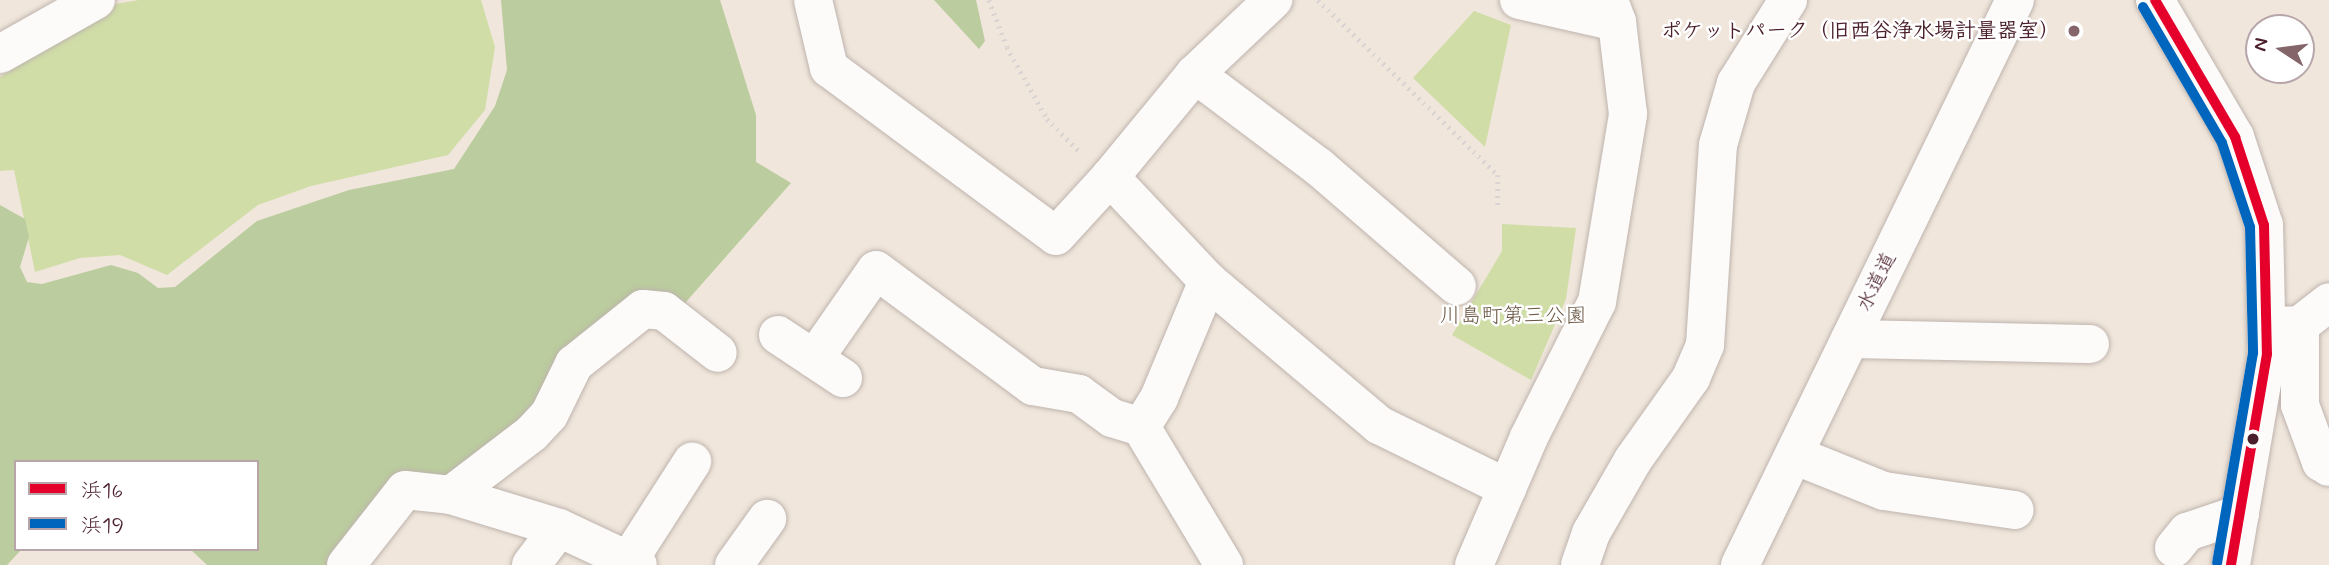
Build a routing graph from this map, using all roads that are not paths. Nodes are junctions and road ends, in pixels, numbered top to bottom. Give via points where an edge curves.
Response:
1 (96, 0) edge
2 (813, 0) edge
3 (1273, 0) edge
4 (1519, 0) edge
5 (1788, 0) edge
6 (2015, 0) edge
7 (2155, 0) edge
8 (1613, 11) edge
9 (0, 54) edge
10 (1195, 74) junction
11 (1110, 177) junction
12 (1208, 281) junction
13 (1457, 286) dead end
14 (2298, 318) edge
15 (778, 335) dead end
16 (1850, 339) junction
17 (2090, 344) dead end
18 (718, 353) dead end
19 (1141, 426) junction
20 (1794, 455) junction
21 (692, 462) dead end
22 (2329, 467) edge
23 (1507, 488) junction
24 (451, 495) junction
25 (2015, 510) dead end
26 (2240, 514) junction
27 (768, 519) dead end
28 (559, 528) junction
29 (2174, 548) dead end
30 (633, 562) edge
31 (346, 565) edge
32 (531, 565) edge
33 (734, 565) edge
34 (1224, 565) edge
35 (1474, 565) edge
36 (1580, 565) edge
37 (1741, 565) edge
38 (2231, 565) edge

1 - 9 street
2 - 11 street via 829,68 1056,236
3 - 10 street
4 - 8 street
5 - 36 street via 1736,83 1718,145 1705,345 1691,378 1633,460 1591,533
6 - 16 street, 水道道
7 - 14 street via 2235,137
8 - 23 street via 1628,114 1597,302
10 - 11 street
10 - 13 street via 1319,166
11 - 12 street
12 - 19 street via 1159,398
12 - 23 street via 1380,425
14 - 22 street via 2300,405 2321,462
14 - 26 street via 2267,354
15 - 19 street via 829,368 876,270 1033,386 1079,394 1112,418
16 - 17 street
16 - 20 street, 水道道
18 - 24 street via 664,311 643,310 574,364 549,415 532,433
19 - 34 street
20 - 25 street via 1884,491
20 - 37 street, 水道道
21 - 30 street
23 - 35 street
24 - 28 street
24 - 31 street via 405,490
26 - 29 street via 2187,532
26 - 38 street
27 - 33 street
28 - 30 street
28 - 32 street

